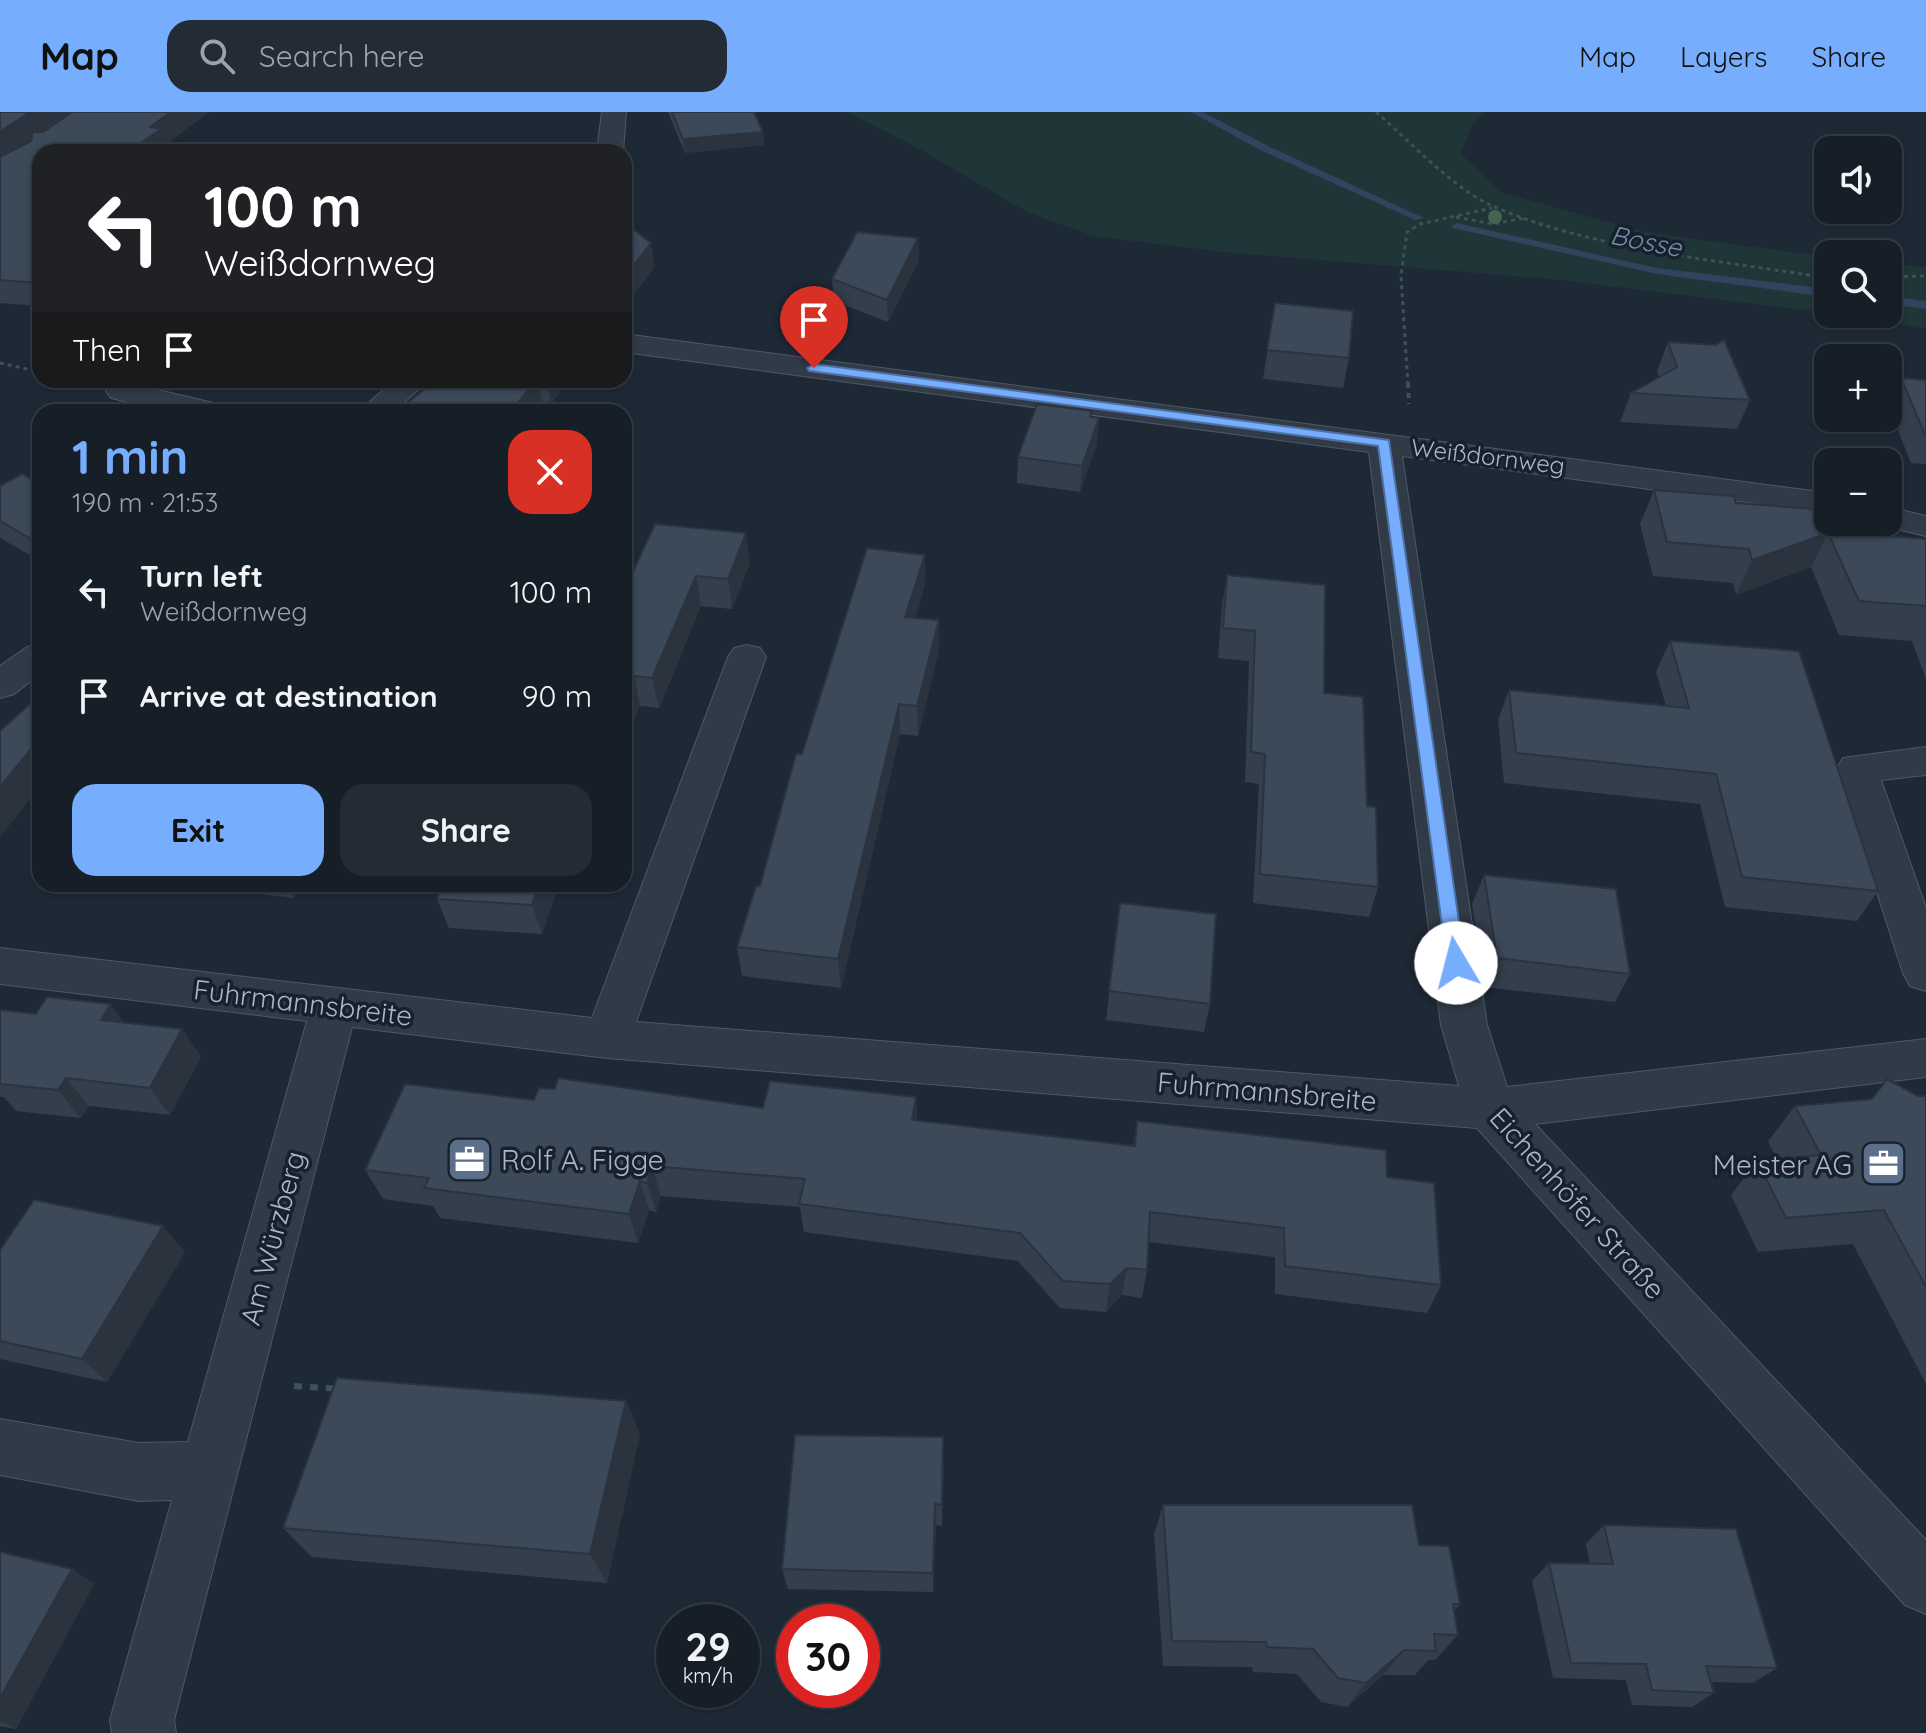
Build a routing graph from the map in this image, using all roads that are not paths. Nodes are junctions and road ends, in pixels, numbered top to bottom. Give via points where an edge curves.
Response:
1 (614, 112) edge
2 (611, 144) edge
3 (632, 344) edge
4 (126, 388) edge
5 (404, 388) edge
6 (177, 404) edge
7 (384, 404) edge
8 (1384, 442) junction
9 (1814, 501) edge
10 (1902, 520) edge
11 (1926, 526) edge
12 (747, 657) dead end
13 (32, 662) edge
14 (0, 685) edge
15 (1926, 761) edge
16 (0, 966) edge
17 (1926, 973) edge
18 (334, 1006) junction
19 (607, 1039) junction
20 (1926, 1058) edge
21 (1490, 1109) junction
22 (0, 1447) edge
23 (210, 1470) junction
24 (1926, 1584) edge
25 (144, 1733) edge

1 - 2 street
3 - 8 street, Weißdornweg
4 - 6 street via 122,391
5 - 7 street
8 - 9 street, Weißdornweg
8 - 21 street, Eichenhöfer Straße via 1464,1025
10 - 11 street
12 - 19 street
13 - 14 street
15 - 17 street via 1857,768
16 - 18 street, Fuhrmannsbreite
18 - 19 street, Fuhrmannsbreite
18 - 23 street, Am Würzberg
19 - 21 street, Fuhrmannsbreite
20 - 21 street, Fuhrmannsbreite
21 - 24 street, Eichenhöfer Straße
22 - 23 street via 139,1472
23 - 25 street, Am Würzberg via 142,1720

